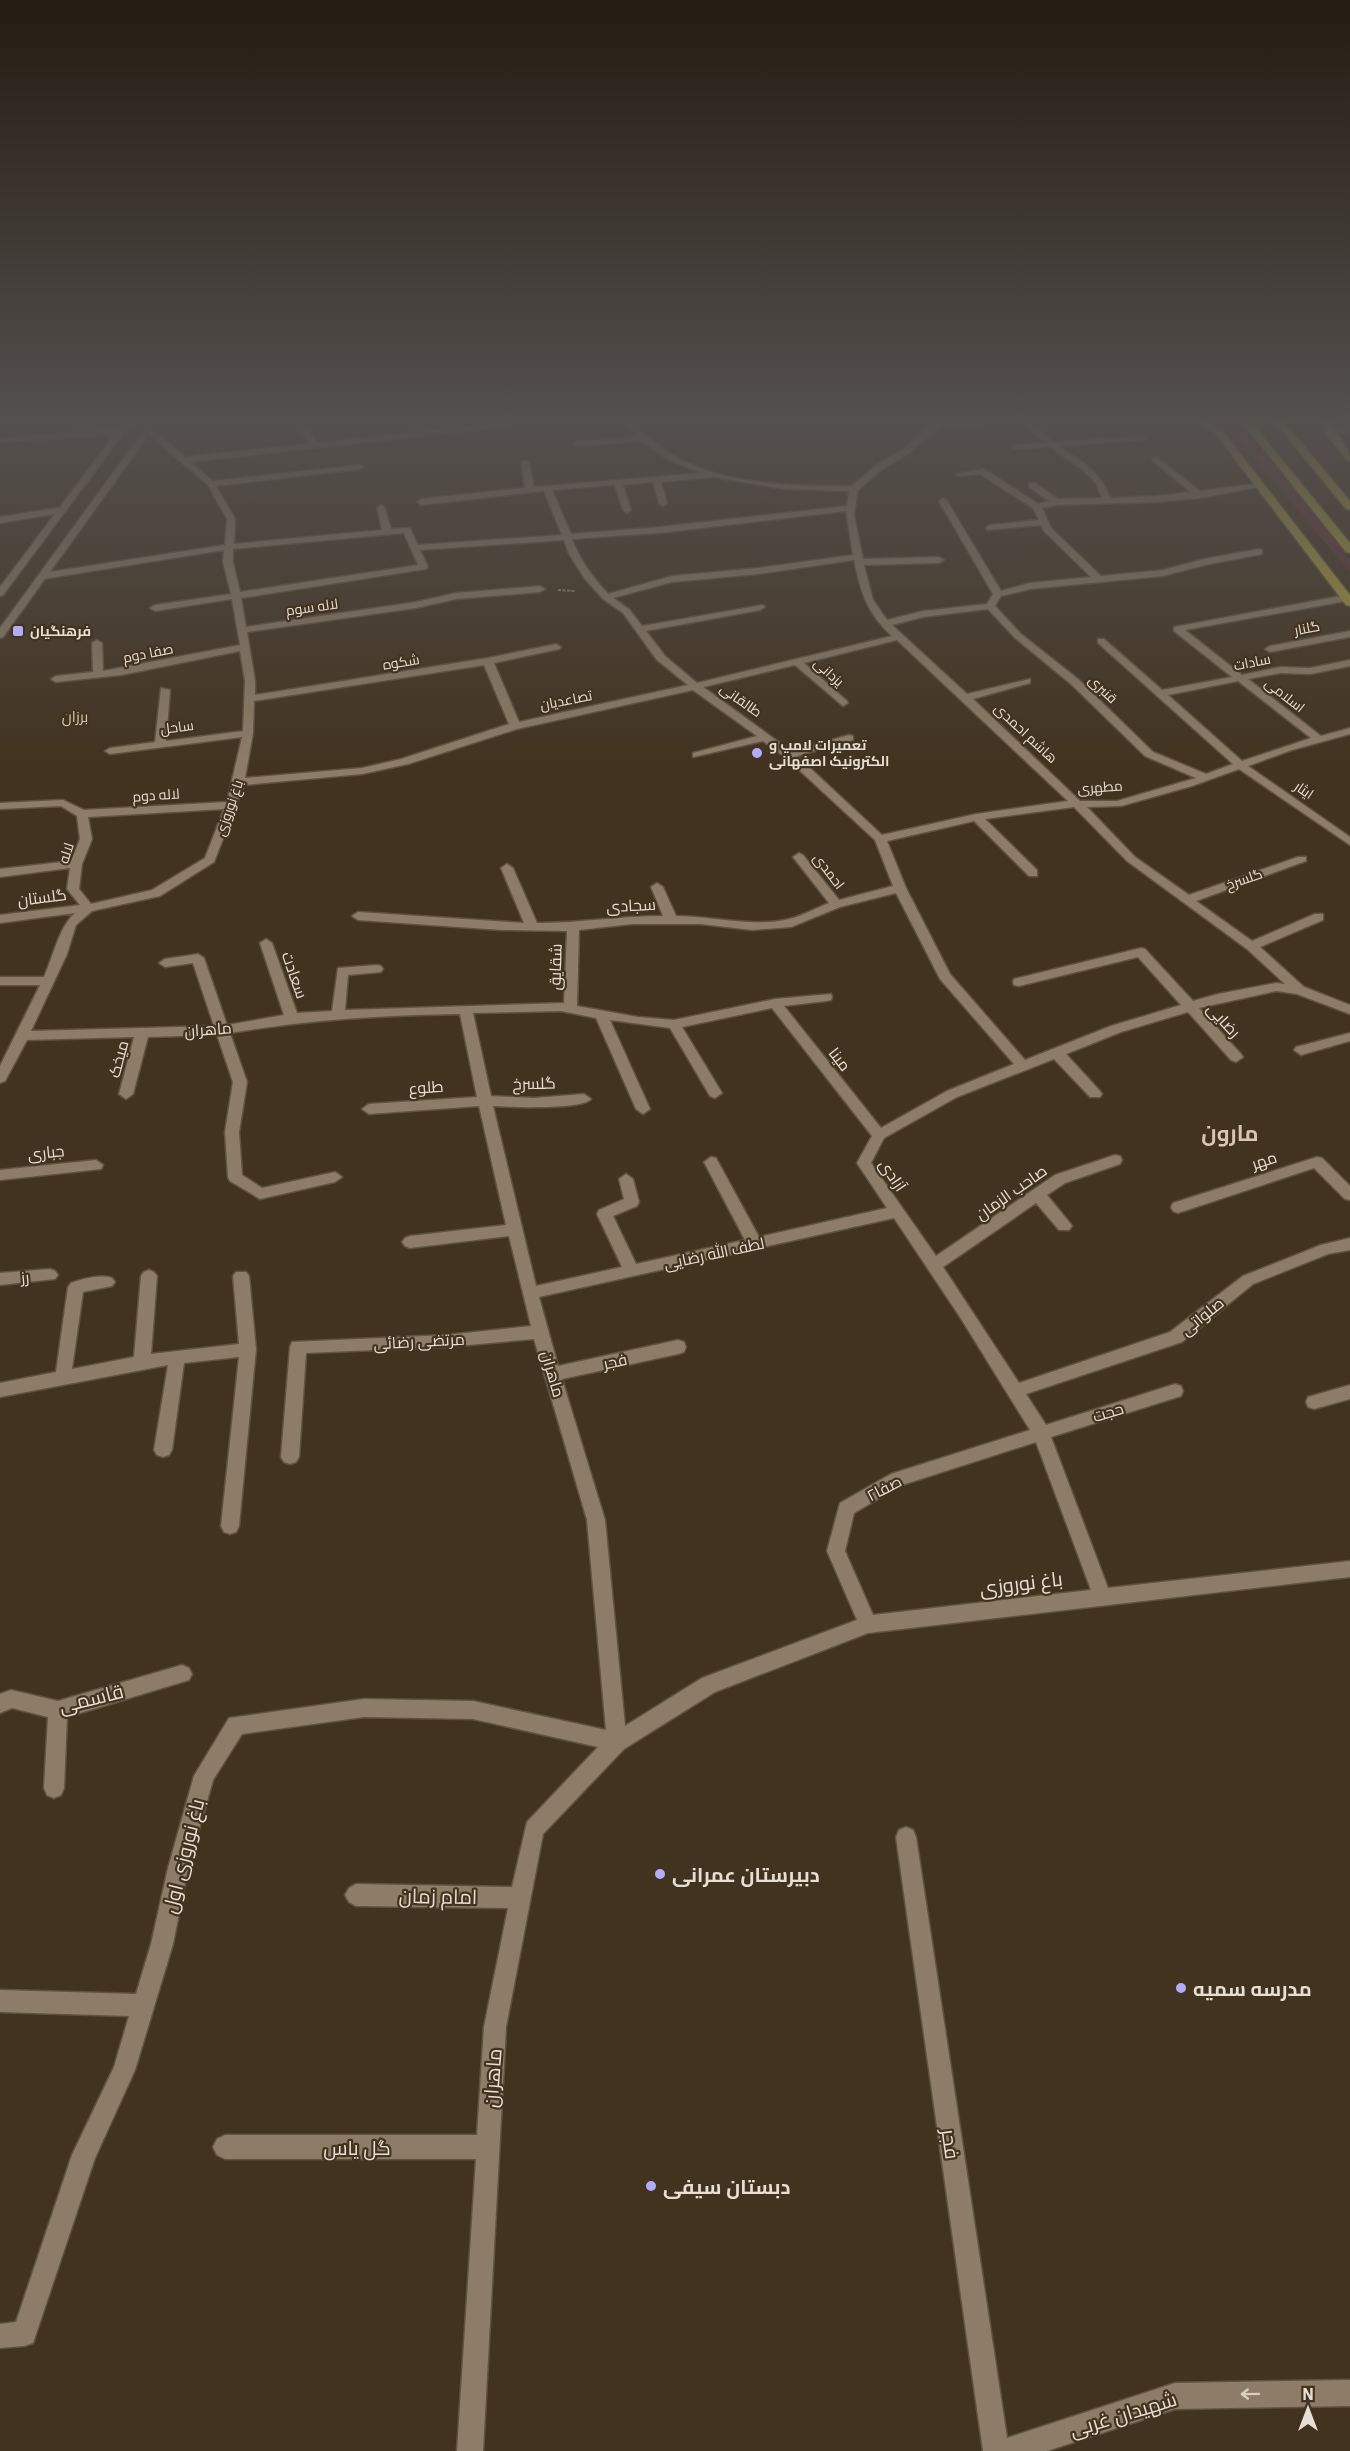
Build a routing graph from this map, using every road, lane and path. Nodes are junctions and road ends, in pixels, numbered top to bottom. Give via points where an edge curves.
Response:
1 (43, 536) edge
2 (72, 536) edge
3 (230, 536) edge
4 (334, 536) edge
5 (410, 536) edge
6 (576, 536) edge
7 (854, 536) edge
8 (964, 536) edge
9 (1055, 536) edge
10 (1299, 536) edge
11 (1339, 536) edge
12 (568, 537) junction
13 (229, 547) junction
14 (415, 548) junction
15 (1350, 550) edge
16 (1259, 552) dead end
17 (859, 559) junction
18 (939, 560) dead end
19 (43, 576) junction
20 (1098, 579) junction
21 (540, 589) joint
22 (0, 593) edge
23 (603, 594) junction
24 (998, 594) junction
25 (237, 597) junction
26 (1348, 601) edge
27 (990, 606) junction
28 (760, 607) dead end
29 (155, 608) dead end
30 (885, 624) junction
31 (639, 629) junction
32 (243, 630) junction
33 (1350, 634) edge
34 (0, 635) edge
35 (899, 637) junction
36 (1101, 641) dead end
37 (97, 643) dead end
38 (245, 647) junction
39 (556, 647) dead end
40 (1270, 649) dead end
41 (488, 661) junction
42 (797, 662) junction
43 (1350, 663) edge
44 (98, 675) junction
45 (1239, 678) junction
46 (56, 679) dead end
47 (1026, 681) dead end
48 (696, 687) junction
49 (165, 690) dead end
50 (1160, 694) junction
51 (965, 698) junction
52 (249, 699) junction
53 (843, 703) dead end
54 (515, 726) junction
55 (1350, 731) edge
56 (248, 734) junction
57 (766, 736) junction
58 (849, 738) dead end
59 (1319, 739) junction
60 (159, 745) junction
61 (110, 751) dead end
62 (789, 754) junction
63 (697, 756) dead end
64 (1240, 765) junction
65 (1206, 778) junction
66 (239, 782) junction
67 (1075, 804) junction
68 (232, 805) junction
69 (0, 806) edge
70 (82, 814) junction
71 (976, 817) junction
72 (880, 840) junction
73 (1350, 842) edge
74 (799, 857) dead end
75 (1302, 859) dead end
76 (76, 864) junction
77 (507, 868) dead end
78 (0, 873) edge
79 (1033, 873) dead end
80 (657, 887) dead end
81 (900, 888) junction
82 (1186, 900) junction
83 (836, 904) junction
84 (88, 909) junction
85 (358, 916) dead end
86 (1319, 917) dead end
87 (0, 919) edge
88 (671, 920) junction
89 (532, 926) junction
90 (573, 927) junction
91 (266, 943) dead end
92 (1251, 946) junction
93 (165, 963) dead end
94 (377, 969) dead end
95 (0, 981) edge
96 (49, 981) junction
97 (1019, 982) dead end
98 (1299, 990) junction
99 (826, 997) dead end
100 (775, 1003) junction
101 (1189, 1007) junction
102 (570, 1008) junction
103 (466, 1009) junction
104 (1350, 1010) edge
105 (338, 1014) junction
106 (601, 1014) junction
107 (292, 1018) junction
108 (674, 1024) junction
109 (224, 1030) junction
110 (142, 1033) junction
111 (22, 1036) junction
112 (1350, 1037) edge
113 (1301, 1050) dead end
114 (1056, 1052) junction
115 (1236, 1057) dead end
116 (1023, 1066) junction
117 (0, 1078) edge
118 (715, 1093) dead end
119 (126, 1094) dead end
120 (1095, 1094) dead end
121 (584, 1098) dead end
122 (485, 1101) junction
123 (369, 1109) dead end
124 (643, 1109) dead end
125 (879, 1135) junction
126 (1115, 1160) dead end
127 (711, 1162) dead end
128 (96, 1165) dead end
129 (0, 1175) edge
130 (335, 1178) dead end
131 (626, 1179) dead end
132 (1038, 1195) junction
133 (1350, 1195) edge
134 (1178, 1207) dead end
135 (896, 1212) junction
136 (1064, 1226) dead end
137 (515, 1230) junction
138 (410, 1242) dead end
139 (755, 1244) junction
140 (1350, 1244) edge
141 (933, 1266) junction
142 (632, 1271) junction
143 (50, 1275) dead end
144 (149, 1276) dead end
145 (241, 1276) dead end
146 (0, 1279) edge
147 (106, 1282) dead end
148 (531, 1293) junction
149 (540, 1332) junction
150 (678, 1347) dead end
151 (248, 1348) junction
152 (177, 1357) junction
153 (142, 1362) junction
154 (553, 1374) junction
155 (63, 1377) junction
156 (0, 1390) edge
157 (1015, 1391) junction
158 (1174, 1391) dead end
159 (1350, 1392) edge
160 (1314, 1402) dead end
161 (1041, 1432) junction
162 (164, 1450) dead end
163 (290, 1456) dead end
164 (230, 1526) dead end
165 (1350, 1569) edge
166 (1102, 1596) junction
167 (868, 1624) junction
168 (182, 1674) dead end
169 (709, 1685) joint
170 (0, 1704) edge
171 (57, 1710) junction
172 (617, 1742) junction
173 (54, 1788) dead end
174 (906, 1838) dead end
175 (356, 1895) dead end
176 (521, 1898) junction
177 (0, 2001) edge
178 (143, 2005) junction
179 (225, 2147) dead end
180 (488, 2147) junction
181 (0, 2336) edge
182 (1350, 2393) edge
183 (470, 2451) edge
184 (996, 2451) edge
185 (1007, 2451) edge

1 - 22 street
2 - 19 street
3 - 13 street, باغ نوروزی
4 - 13 street
5 - 14 street
6 - 12 street
7 - 17 street, هاشم احمدی
8 - 24 street
9 - 20 street
10 - 26 highway
11 - 15 highway
12 - 14 street
12 - 23 street, طالقانی via 573,554
13 - 19 street
13 - 25 street, باغ نوروزی via 228,562
14 - 25 street via 423,567
16 - 20 street via 1163,573
17 - 18 street
17 - 23 street via 672,579
17 - 30 street, هاشم احمدی via 868,600
19 - 34 street
20 - 24 street via 1030,586
21 - 23 path
21 - 32 street, لاله سوم via 456,596
23 - 31 street, طالقانی via 626,611
24 - 27 street
25 - 29 street
25 - 32 street, باغ نوروزی
26 - 45 street, اسلامی via 1177,629
27 - 30 street via 923,614
27 - 65 street, قنبری via 1149,754
28 - 31 street
30 - 35 street, هاشم احمدی
31 - 48 street, طالقانی via 661,658
32 - 38 street, باغ نوروزی
33 - 40 street, گلنار
35 - 42 street, تصاعدیان
35 - 51 street, هاشم احمدی
36 - 50 street, ایثار
37 - 44 street
38 - 44 street, صفا دوم
38 - 52 street, باغ نوروزی
39 - 41 street, شکوه
41 - 52 street, شکوه
41 - 54 street
42 - 48 street, تصاعدیان
42 - 53 street, یزدانی
43 - 45 street, سادات
44 - 46 street, صفا دوم
45 - 50 street, سادات
45 - 59 street, اسلامی
47 - 51 street
48 - 54 street, تصاعدیان
48 - 57 street, طالقانی
49 - 60 street
50 - 64 street, ایثار
51 - 67 street, هاشم احمدی via 1047,772
52 - 56 street, باغ نوروزی
54 - 66 street, تصاعدیان via 404,762 362,771
55 - 59 street, مطهری
56 - 60 street, ساحل
56 - 66 street, باغ نوروزی
57 - 62 street, طالقانی
57 - 63 street
58 - 62 street
59 - 64 street, مطهری
60 - 61 street, ساحل
62 - 72 street, طالقانی
64 - 65 street, مطهری
64 - 73 street, ایثار
65 - 67 street, مطهری via 1117,804
66 - 68 street, باغ نوروزی
67 - 71 street, مطهری
67 - 82 street, هاشم احمدی via 1131,859
68 - 70 street, لاله دوم
68 - 84 street, باغ نوروزی via 210,860 156,893
69 - 70 street via 63,803
70 - 76 street, لاله via 86,840
71 - 72 street, مطهری
71 - 79 street
72 - 81 street, طالقانی
74 - 83 street, احمدی
75 - 82 street, گلسرخ
76 - 78 street
76 - 84 street, لاله via 72,889
77 - 89 street
80 - 88 street
81 - 83 street, سجادی
81 - 116 street, طالقانی via 945,976
82 - 92 street, هاشم احمدی
83 - 88 street, سجادی via 791,923 752,926
84 - 87 street, گلستان
84 - 96 street via 70,924
85 - 89 street, سجادی
86 - 92 street
88 - 90 street, سجادی
89 - 90 street, سجادی
90 - 102 street, شقایق
91 - 107 street, سعادت
92 - 98 street, هاشم احمدی
93 - 109 street via 198,958
94 - 105 street via 342,971
95 - 96 street
96 - 111 street
97 - 101 street via 1141,952
98 - 101 street, آزادی via 1276,987
98 - 104 street, هاشم احمدی
99 - 100 street, ماهران
100 - 108 street, ماهران
100 - 125 street, مینا
101 - 114 street, آزادی
101 - 115 street, رضایی
102 - 103 street, ماهران
102 - 106 street, ماهران
103 - 105 street, ماهران
103 - 122 street, ماهران
105 - 107 street, ماهران
106 - 108 street, ماهران
106 - 124 street
107 - 109 street, ماهران
108 - 118 street
109 - 110 street, ماهران
109 - 130 street via 240,1082 232,1132 235,1178 260,1194
110 - 111 street, ماهران
110 - 119 street, میخک
111 - 117 street
112 - 113 street
114 - 116 street, آزادی
114 - 120 street
116 - 125 street, آزادی via 952,1094
121 - 122 street, گلسرخ via 534,1103
122 - 123 street, طلوع
122 - 137 street, ماهران
125 - 135 street, آزادی via 864,1163
126 - 132 street, صاحب الزمان via 1060,1179
127 - 139 street
128 - 129 street, جباری
131 - 142 street via 632,1202 604,1214
132 - 136 street
132 - 141 street, صاحب الزمان
133 - 134 street, مهر via 1317,1162
135 - 139 street, لطف الله رضایی
135 - 141 street, آزادی
137 - 138 street
137 - 148 street, ماهران
139 - 142 street, لطف الله رضایی
140 - 157 street, صلواتی via 1326,1249 1248,1280 1176,1337
141 - 157 street, آزادی
142 - 148 street, لطف الله رضایی
143 - 146 street, رز
144 - 153 street
145 - 151 street
147 - 155 street via 76,1287
148 - 149 street, ماهران
149 - 154 street, ماهران
149 - 163 street, مرتضی رضائی via 446,1341 298,1347
150 - 154 street, فجر
151 - 152 street
151 - 164 street
152 - 153 street
152 - 162 street
153 - 155 street
154 - 172 street, ماهران via 596,1520
155 - 156 street
157 - 161 street, آزادی
158 - 161 street, حجت
159 - 160 street
161 - 166 street, آزادی
161 - 167 street, صفا۲ via 897,1479 846,1508 836,1551
165 - 166 street, باغ نوروزی
166 - 167 street, باغ نوروزی
167 - 169 street, باغ نوروزی
168 - 171 street, قاسمی
169 - 172 street, ماهران
170 - 171 street, قاسمی via 11,1699
171 - 173 street
172 - 176 street, ماهران via 534,1829
172 - 178 street, باغ نوروزی اول via 473,1710 364,1708 236,1725 204,1776
174 - 184 street, فجر
175 - 176 street, امام زمان
176 - 180 street, ماهران via 495,2027
177 - 178 street
178 - 181 street, باغ نوروزی اول via 124,2070 84,2155 24,2334
179 - 180 street, گل یاس
180 - 183 street, ماهران
182 -> 185 street, شهیدان غربی via 1175,2396

